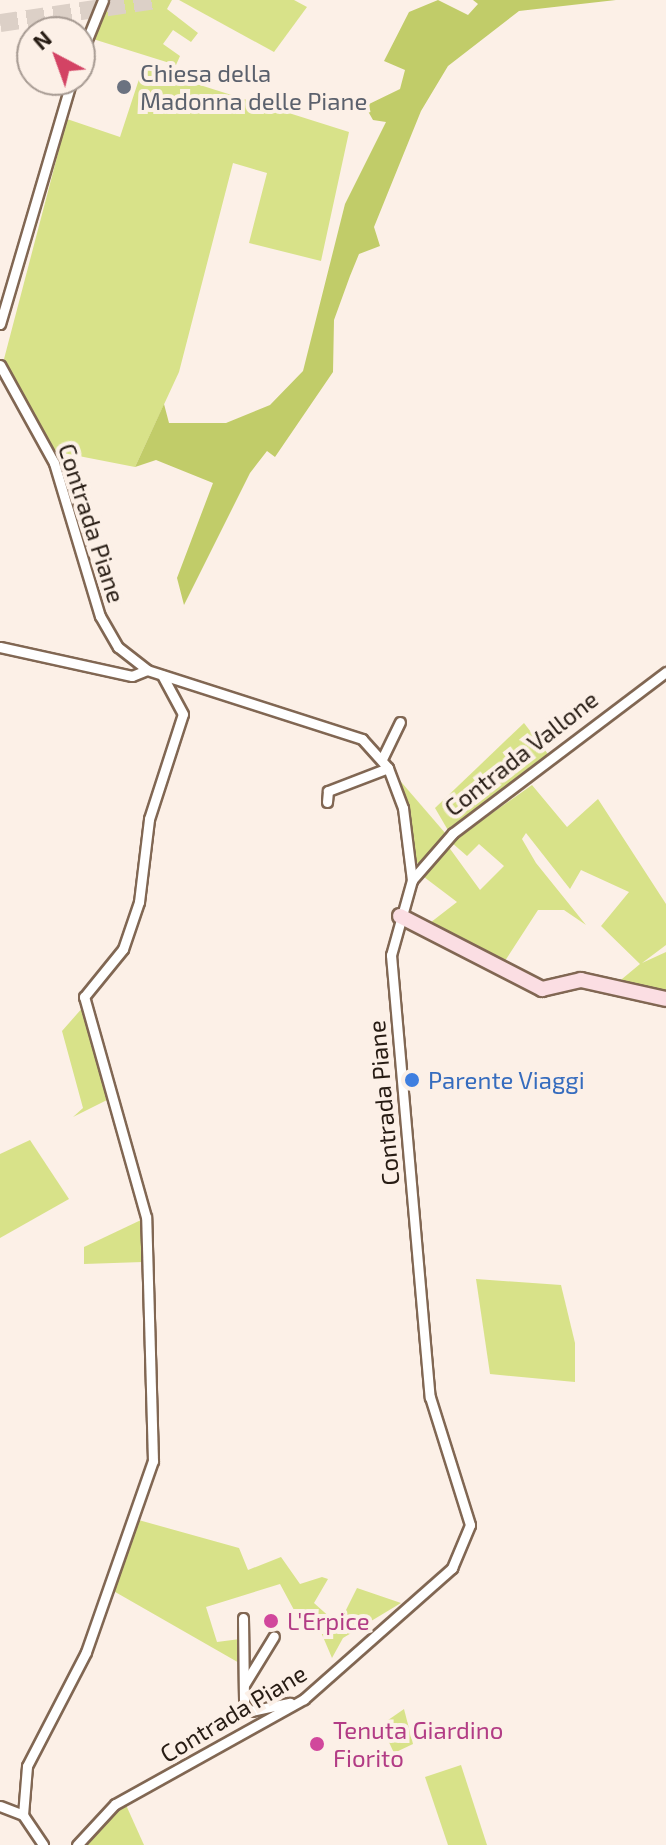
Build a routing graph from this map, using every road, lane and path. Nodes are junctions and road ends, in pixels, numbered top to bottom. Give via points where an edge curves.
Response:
1 (67, 96) edge
2 (0, 324) edge
3 (0, 365) edge
4 (0, 647) edge
5 (147, 670) junction
6 (666, 672) edge
7 (162, 675) junction
8 (400, 722) dead end
9 (385, 764) junction
10 (327, 802) dead end
11 (412, 880) junction
12 (400, 916) junction
13 (666, 999) edge
14 (243, 1618) dead end
15 (274, 1636) dead end
16 (244, 1685) junction
17 (304, 1699) junction
18 (0, 1806) edge
19 (23, 1815) junction
20 (43, 1845) edge
21 (77, 1845) edge

1 - 2 street
3 - 5 street, Contrada Piane via 54,463 100,616 118,647
4 - 5 street via 132,676
5 - 7 street, Contrada Piane
6 - 11 street, Contrada Vallone via 453,833
7 - 9 street, Contrada Piane via 362,739
7 - 19 street via 183,714 149,819 139,902 123,949 84,997 146,1217 153,1461 86,1652 27,1766
8 - 9 street
9 - 10 street via 328,791
9 - 11 street, Contrada Piane via 403,808
11 - 12 street, Contrada Piane
12 - 13 street via 542,989 581,980
12 - 17 street, Contrada Piane via 391,955 430,1397 470,1525 452,1568
14 - 16 street
15 - 16 street
16 - 17 street via 240,1696 251,1711
17 - 21 street, Contrada Piane via 115,1804
18 - 19 street
19 - 20 street

